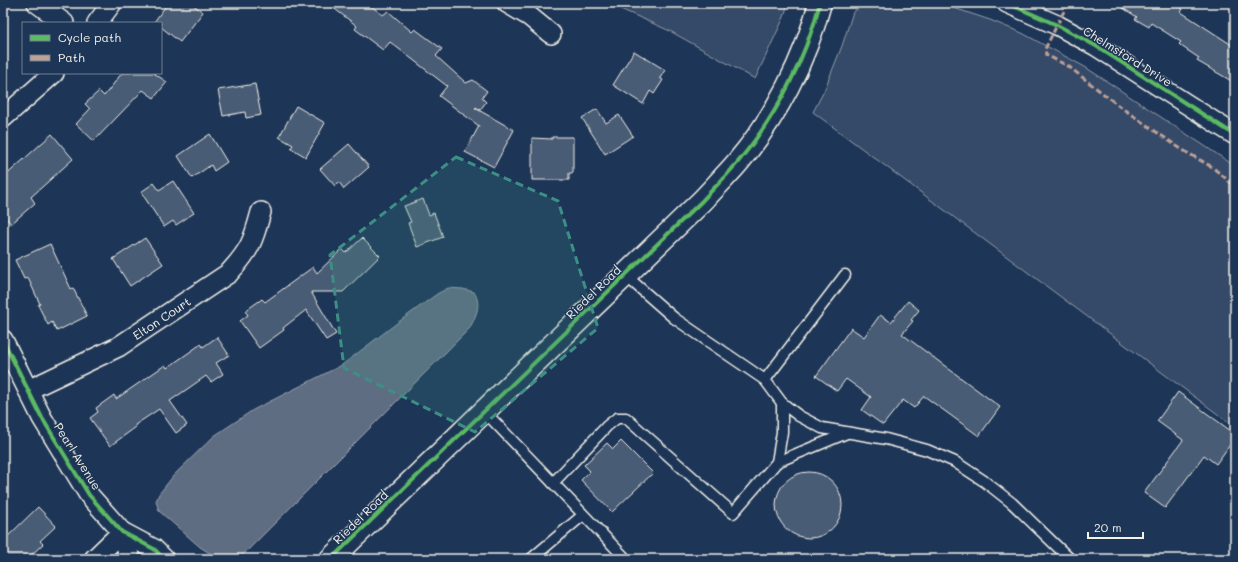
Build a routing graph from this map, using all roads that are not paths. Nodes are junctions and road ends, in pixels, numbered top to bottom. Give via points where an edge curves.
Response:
1 (37, 3) edge
2 (112, 3) edge
3 (507, 3) edge
4 (820, 3) edge
5 (1007, 3) edge
6 (63, 22) edge
7 (98, 22) edge
8 (550, 34) dead end
9 (53, 74) edge
10 (3, 118) edge
11 (1235, 135) edge
12 (261, 212) dead end
13 (625, 275) junction
14 (845, 275) dead end
15 (3, 340) edge
16 (765, 380) junction
17 (28, 390) junction
18 (782, 403) junction
19 (484, 411) junction
20 (847, 433) junction
21 (777, 462) junction
22 (553, 483) junction
23 (583, 514) junction
24 (122, 532) junction
25 (533, 558) edge
26 (94, 559) edge
27 (130, 559) edge
28 (164, 559) edge
29 (331, 559) edge
30 (626, 559) edge
31 (1070, 559) edge

1 - 6 street
2 - 7 street
3 - 8 street via 529,16
4 - 13 street, Riedel Road via 812,34 789,84 765,125 738,162 702,201
5 - 11 street, Chelmsford Drive via 1096,46
9 - 10 street
12 - 17 street, Elton Court via 254,241 229,273 118,347
13 - 16 lane via 674,318
13 - 19 street, Riedel Road
14 - 16 lane
15 - 17 street, Pearl Avenue
16 - 18 lane
17 - 24 street, Pearl Avenue via 89,495
18 - 20 lane via 799,416 822,428
18 - 21 lane via 782,432
19 - 22 lane
19 - 29 street, Riedel Road
20 - 21 lane
20 - 31 lane via 893,440 955,462 1012,503
21 - 22 lane via 732,513 630,420 617,418
22 - 23 lane
23 - 25 lane
23 - 30 lane
24 - 26 street
24 - 27 street, Pearl Avenue
24 - 28 street, Pearl Avenue via 154,549

